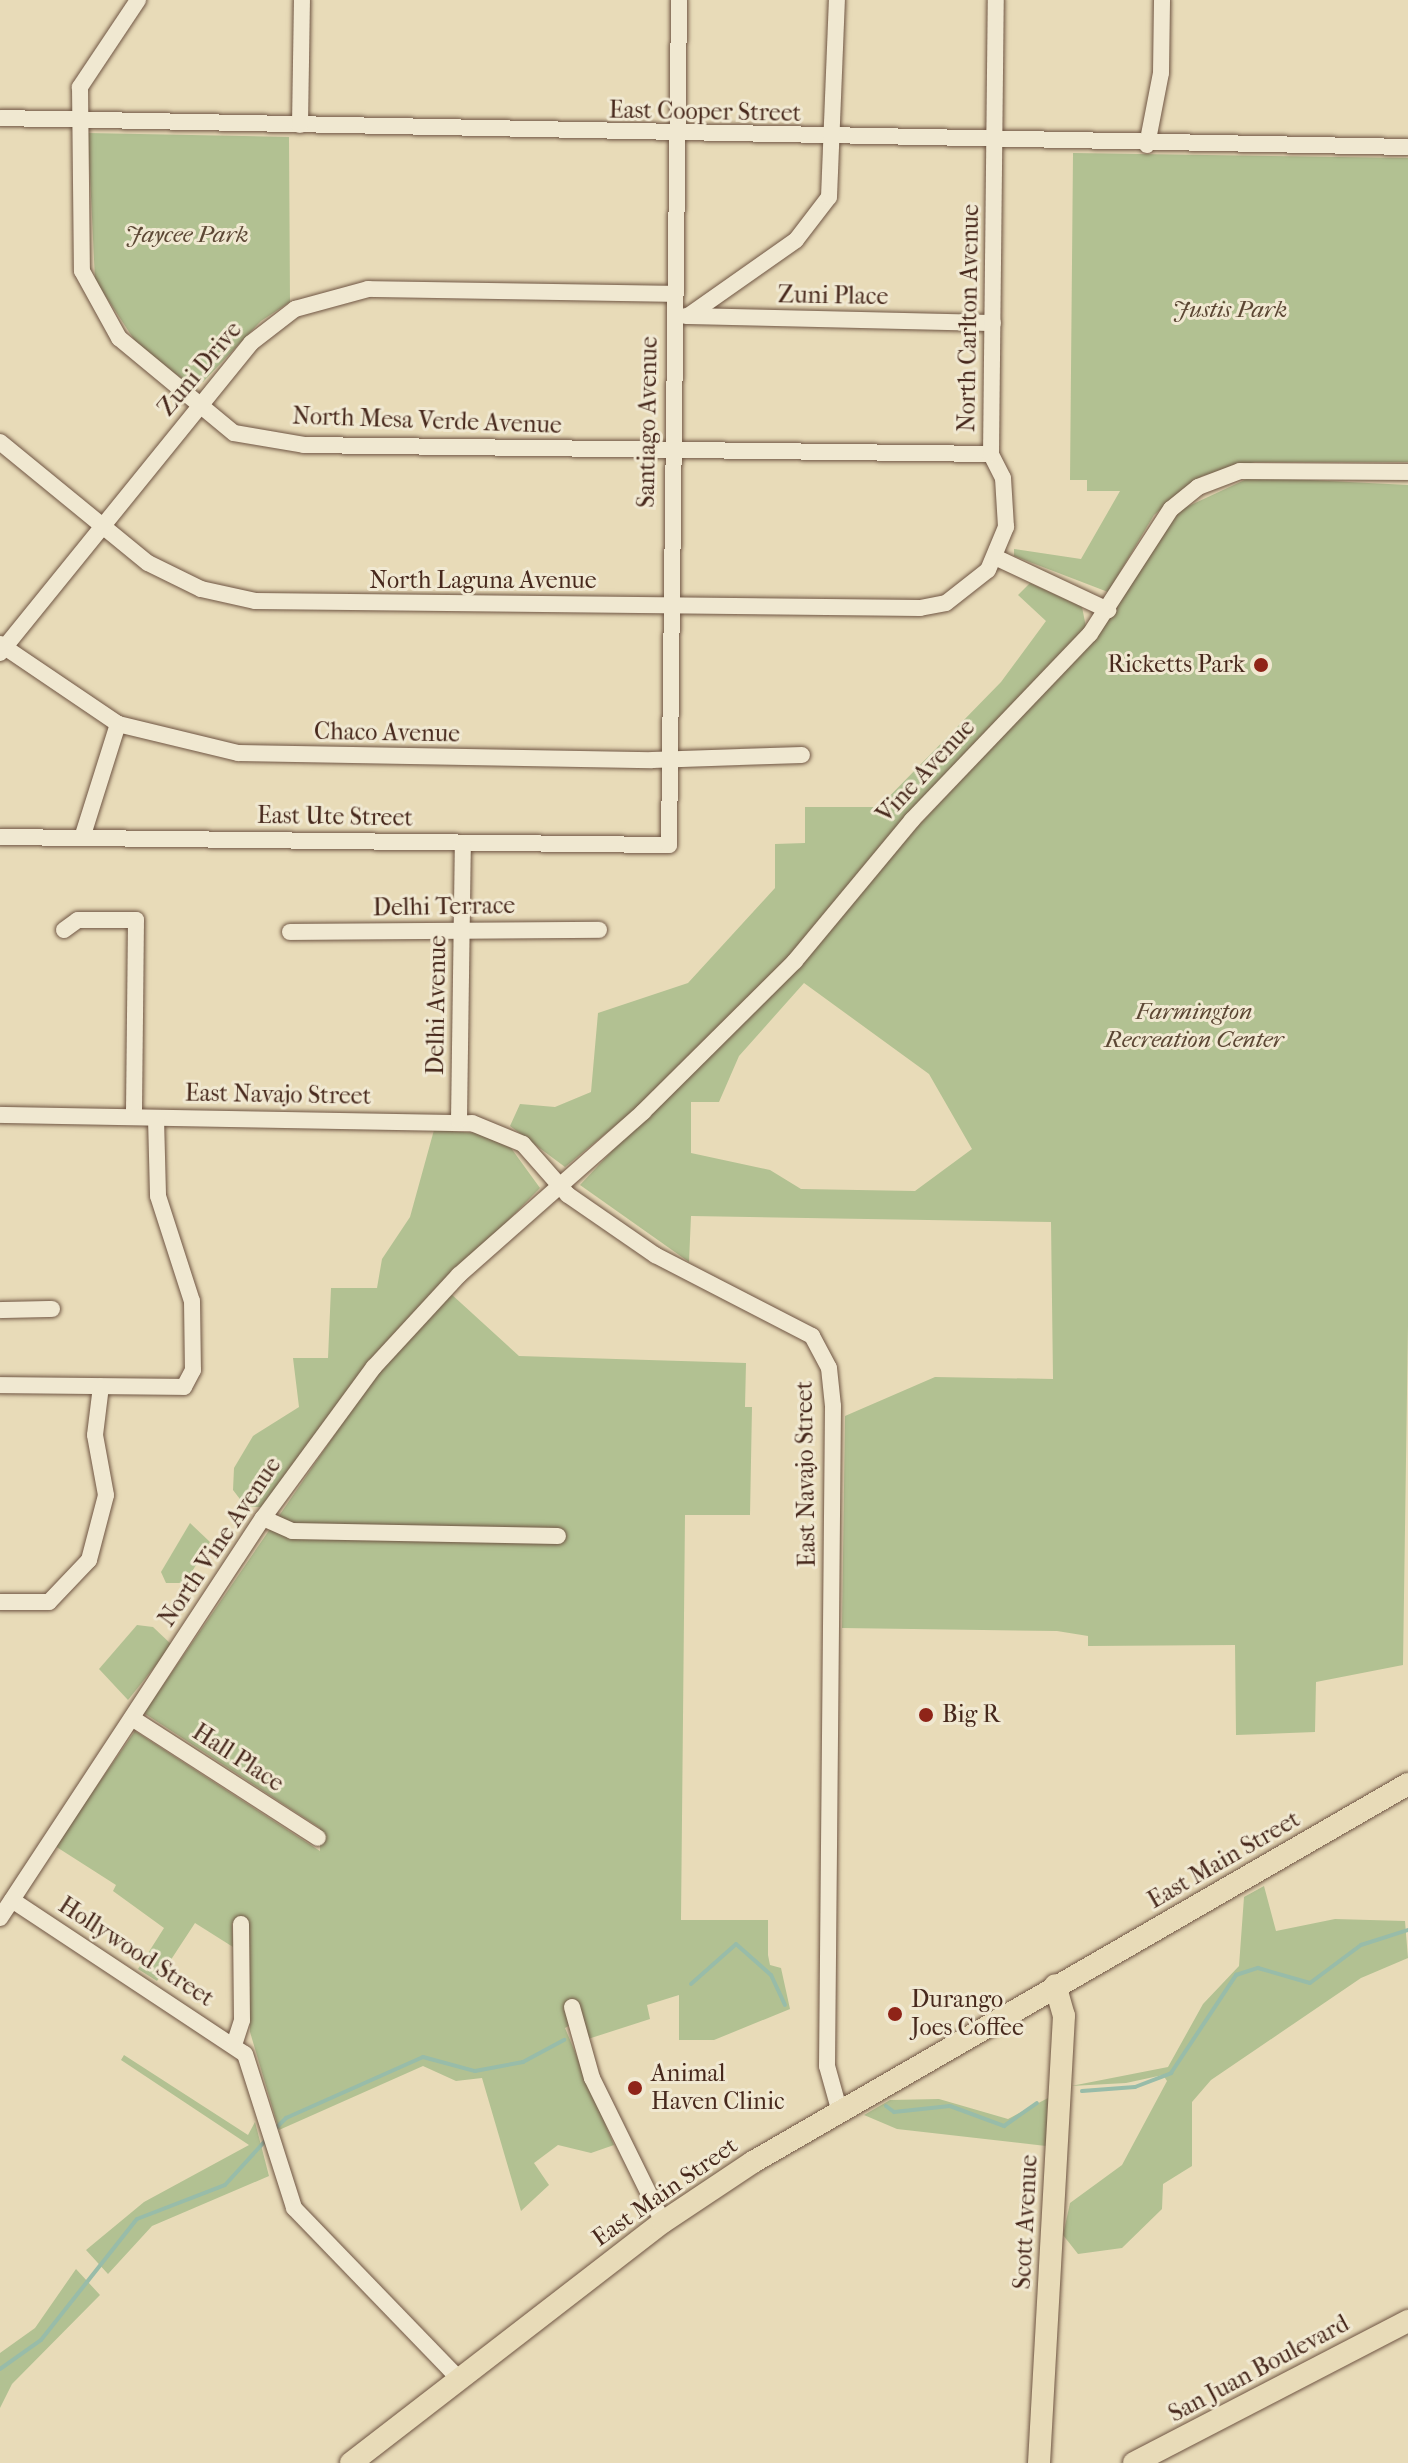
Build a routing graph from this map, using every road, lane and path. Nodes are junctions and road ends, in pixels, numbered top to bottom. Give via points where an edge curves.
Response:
1 (138, 0) edge
2 (302, 0) edge
3 (679, 0) edge
4 (837, 0) edge
5 (996, 0) edge
6 (1162, 0) edge
7 (0, 118) edge
8 (77, 120) junction
9 (300, 125) junction
10 (677, 136) junction
11 (835, 140) junction
12 (994, 142) junction
13 (1147, 145) junction
14 (1408, 147) edge
15 (674, 294) junction
16 (681, 315) junction
17 (993, 323) junction
18 (200, 406) junction
19 (0, 442) edge
20 (672, 451) junction
21 (991, 454) junction
22 (1408, 472) edge
23 (102, 526) junction
24 (997, 558) junction
25 (669, 606) junction
26 (1108, 610) junction
27 (1, 648) edge
28 (118, 724) junction
29 (802, 755) dead end
30 (667, 758) junction
31 (0, 837) edge
32 (82, 838) junction
33 (463, 843) junction
34 (669, 845) joint
35 (64, 930) dead end
36 (599, 930) dead end
37 (290, 932) dead end
38 (462, 932) junction
39 (0, 1115) edge
40 (134, 1117) junction
41 (156, 1118) junction
42 (459, 1120) junction
43 (559, 1186) junction
44 (517, 1222) joint
45 (52, 1309) dead end
46 (0, 1310) edge
47 (0, 1385) edge
48 (101, 1386) junction
49 (263, 1518) junction
50 (558, 1536) dead end
51 (0, 1602) edge
52 (132, 1718) junction
53 (1408, 1784) edge
54 (318, 1838) dead end
55 (12, 1900) junction
56 (0, 1918) edge
57 (241, 1924) dead end
58 (1055, 1985) junction
59 (572, 2007) dead end
60 (234, 2045) junction
61 (839, 2109) junction
62 (663, 2222) junction
63 (1408, 2321) edge
64 (457, 2377) junction
65 (351, 2463) edge
66 (1039, 2463) edge
67 (1134, 2463) edge

1 - 8 street, North Mesa Verde Avenue via 80,87
2 - 9 street
3 - 10 street, Santiago Avenue
4 - 11 street
5 - 12 street, North Carlton Avenue
6 - 13 street via 1161,73
7 - 8 street, East Cooper Street
8 - 9 street, East Cooper Street
8 - 18 street, North Mesa Verde Avenue via 85,281 119,338
9 - 10 street, East Cooper Street
10 - 11 street, East Cooper Street
10 - 15 street, Santiago Avenue
11 - 12 street, East Cooper Street
11 - 16 street via 835,173 818,217 759,269
12 - 13 street, East Cooper Street
12 - 17 street, North Carlton Avenue
13 - 14 street, East Cooper Street
15 - 16 street, Santiago Avenue
15 - 18 street, Zuni Drive via 335,293 272,323
16 - 17 street, Zuni Place
16 - 20 street, Santiago Avenue
17 - 21 street, North Carlton Avenue
18 - 20 street, North Mesa Verde Avenue via 234,433 304,445
18 - 23 street, Zuni Drive
19 - 23 street, North Laguna Avenue
20 - 21 street, North Mesa Verde Avenue
20 - 25 street, Santiago Avenue
21 - 24 street, North Carlton Avenue via 1008,504
22 - 26 street, Vine Avenue via 1262,469 1208,482 1163,517
23 - 25 street, North Laguna Avenue via 148,563 201,589 255,601
23 - 27 street, Zuni Drive
24 - 25 street, North Laguna Avenue via 969,589 920,608
24 - 26 street
25 - 30 street, Santiago Avenue
26 - 43 street, Vine Avenue via 892,842 795,961
27 - 28 street, Chaco Avenue
28 - 30 street, Chaco Avenue via 238,753
28 - 32 street
29 - 30 street, Chaco Avenue
30 - 34 street, Santiago Avenue
31 - 32 street, East Ute Street
32 - 33 street, East Ute Street
33 - 34 street, East Ute Street
33 - 38 street, Delhi Avenue
35 - 40 street via 78,920 136,920
36 - 38 street, Delhi Terrace
37 - 38 street, Delhi Terrace
38 - 42 street, Delhi Avenue
39 - 40 street, East Navajo Street
40 - 41 street, East Navajo Street
41 - 42 street, East Navajo Street
41 - 48 street via 158,1196 192,1301 193,1370 185,1389
42 - 43 street, East Navajo Street via 523,1144
43 - 44 street, Vine Avenue
43 - 61 street, East Navajo Street via 655,1255 794,1322 829,1368 827,2066
44 - 49 street, North Vine Avenue via 374,1367
45 - 46 street
47 - 48 street
48 - 51 street via 95,1435 106,1495 89,1560 49,1602
49 - 50 street via 292,1531
49 - 52 street, North Vine Avenue
52 - 54 street, Hall Place
52 - 55 street, North Vine Avenue
53 - 58 main road, East Main Street
55 - 56 street, North Vine Avenue
55 - 60 street, Hollywood Street
57 - 60 street via 242,2020
58 - 61 main road, East Main Street
58 - 66 main road, Scott Avenue via 1064,2016
59 - 62 street via 592,2078
60 - 64 street via 249,2061 280,2180 294,2208
61 - 62 main road, East Main Street
62 - 64 main road, East Main Street
63 - 67 main road, San Juan Boulevard
64 - 65 main road, East Main Street

